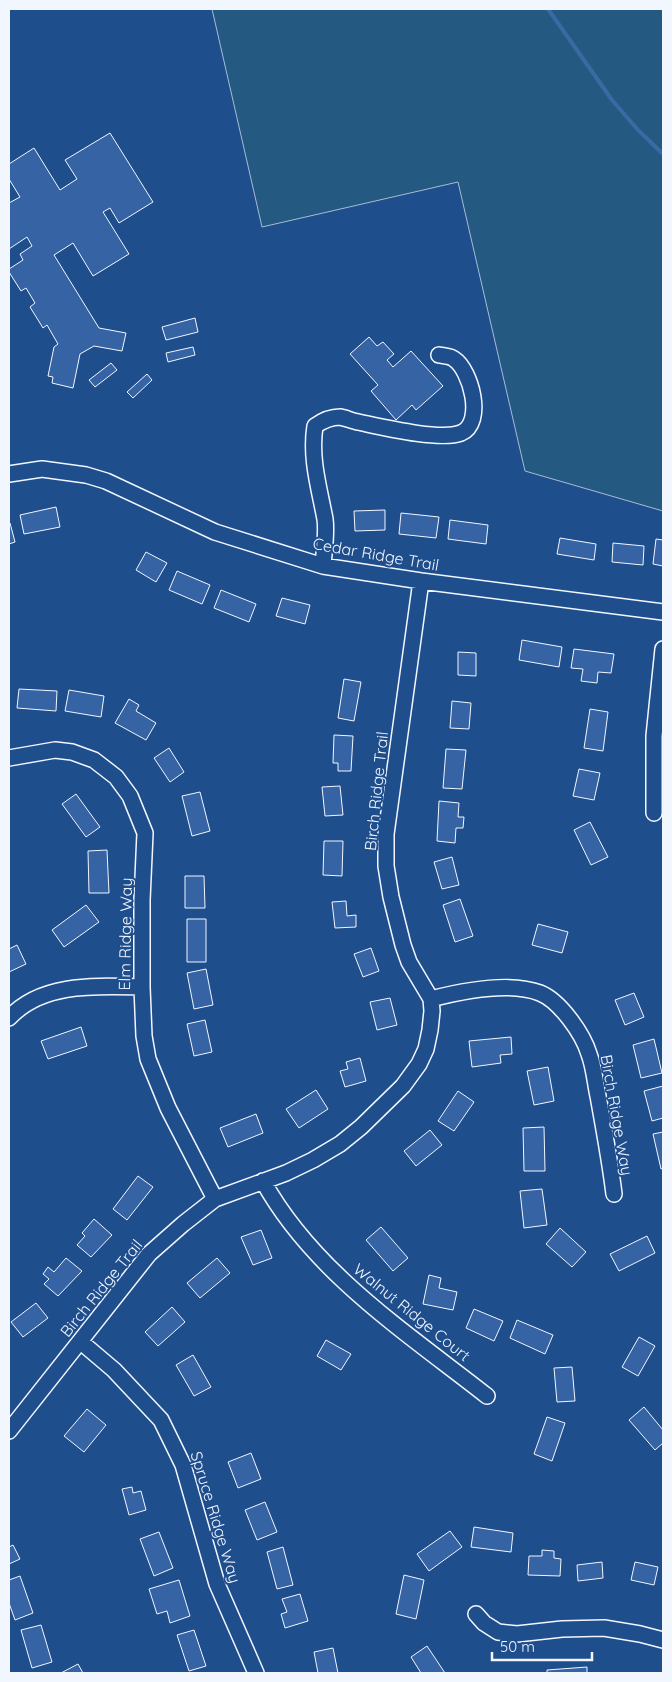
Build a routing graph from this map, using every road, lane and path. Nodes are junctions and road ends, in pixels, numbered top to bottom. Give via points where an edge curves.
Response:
1 (440, 355) dead end
2 (9, 474) edge
3 (323, 566) junction
4 (421, 581) junction
5 (663, 612) edge
6 (663, 648) edge
7 (9, 758) edge
8 (654, 813) dead end
9 (142, 987) junction
10 (431, 999) junction
11 (9, 1018) edge
12 (263, 1180) junction
13 (614, 1194) dead end
14 (215, 1199) junction
15 (81, 1342) junction
16 (487, 1396) dead end
17 (9, 1430) edge
18 (476, 1614) dead end
19 (663, 1640) edge
20 (256, 1673) edge

1 - 3 street via 453,358 465,369 471,386 474,409 471,423 462,432 447,436 339,417 323,420 315,426 312,441 315,477 325,521
2 - 3 street, Cedar Ridge Trail via 42,469 86,475 106,481 215,532
3 - 4 street, Cedar Ridge Trail
4 - 5 street, Cedar Ridge Trail
4 - 10 street, Birch Ridge Trail via 386,834 386,866 409,962
6 - 8 street via 654,736
7 - 9 street, Elm Ridge Way via 55,750 72,752 94,760 116,777 130,796 145,833
9 - 11 street via 62,990 38,997 17,1009
9 - 14 street, Elm Ridge Way via 148,1059 168,1108
10 - 12 street, Birch Ridge Trail via 426,1049 403,1086 340,1144 286,1173
10 - 13 street, Birch Ridge Way via 486,989 522,988 553,1000 575,1027 589,1054
12 - 14 street, Birch Ridge Trail
12 - 16 street, Walnut Ridge Court via 287,1218 363,1298
14 - 15 street, Birch Ridge Trail via 149,1254
15 - 17 street, Birch Ridge Trail
15 - 20 street, Spruce Ridge Way via 114,1370 161,1420 183,1465 217,1584
18 - 19 street via 484,1624 498,1632 517,1634 604,1628

